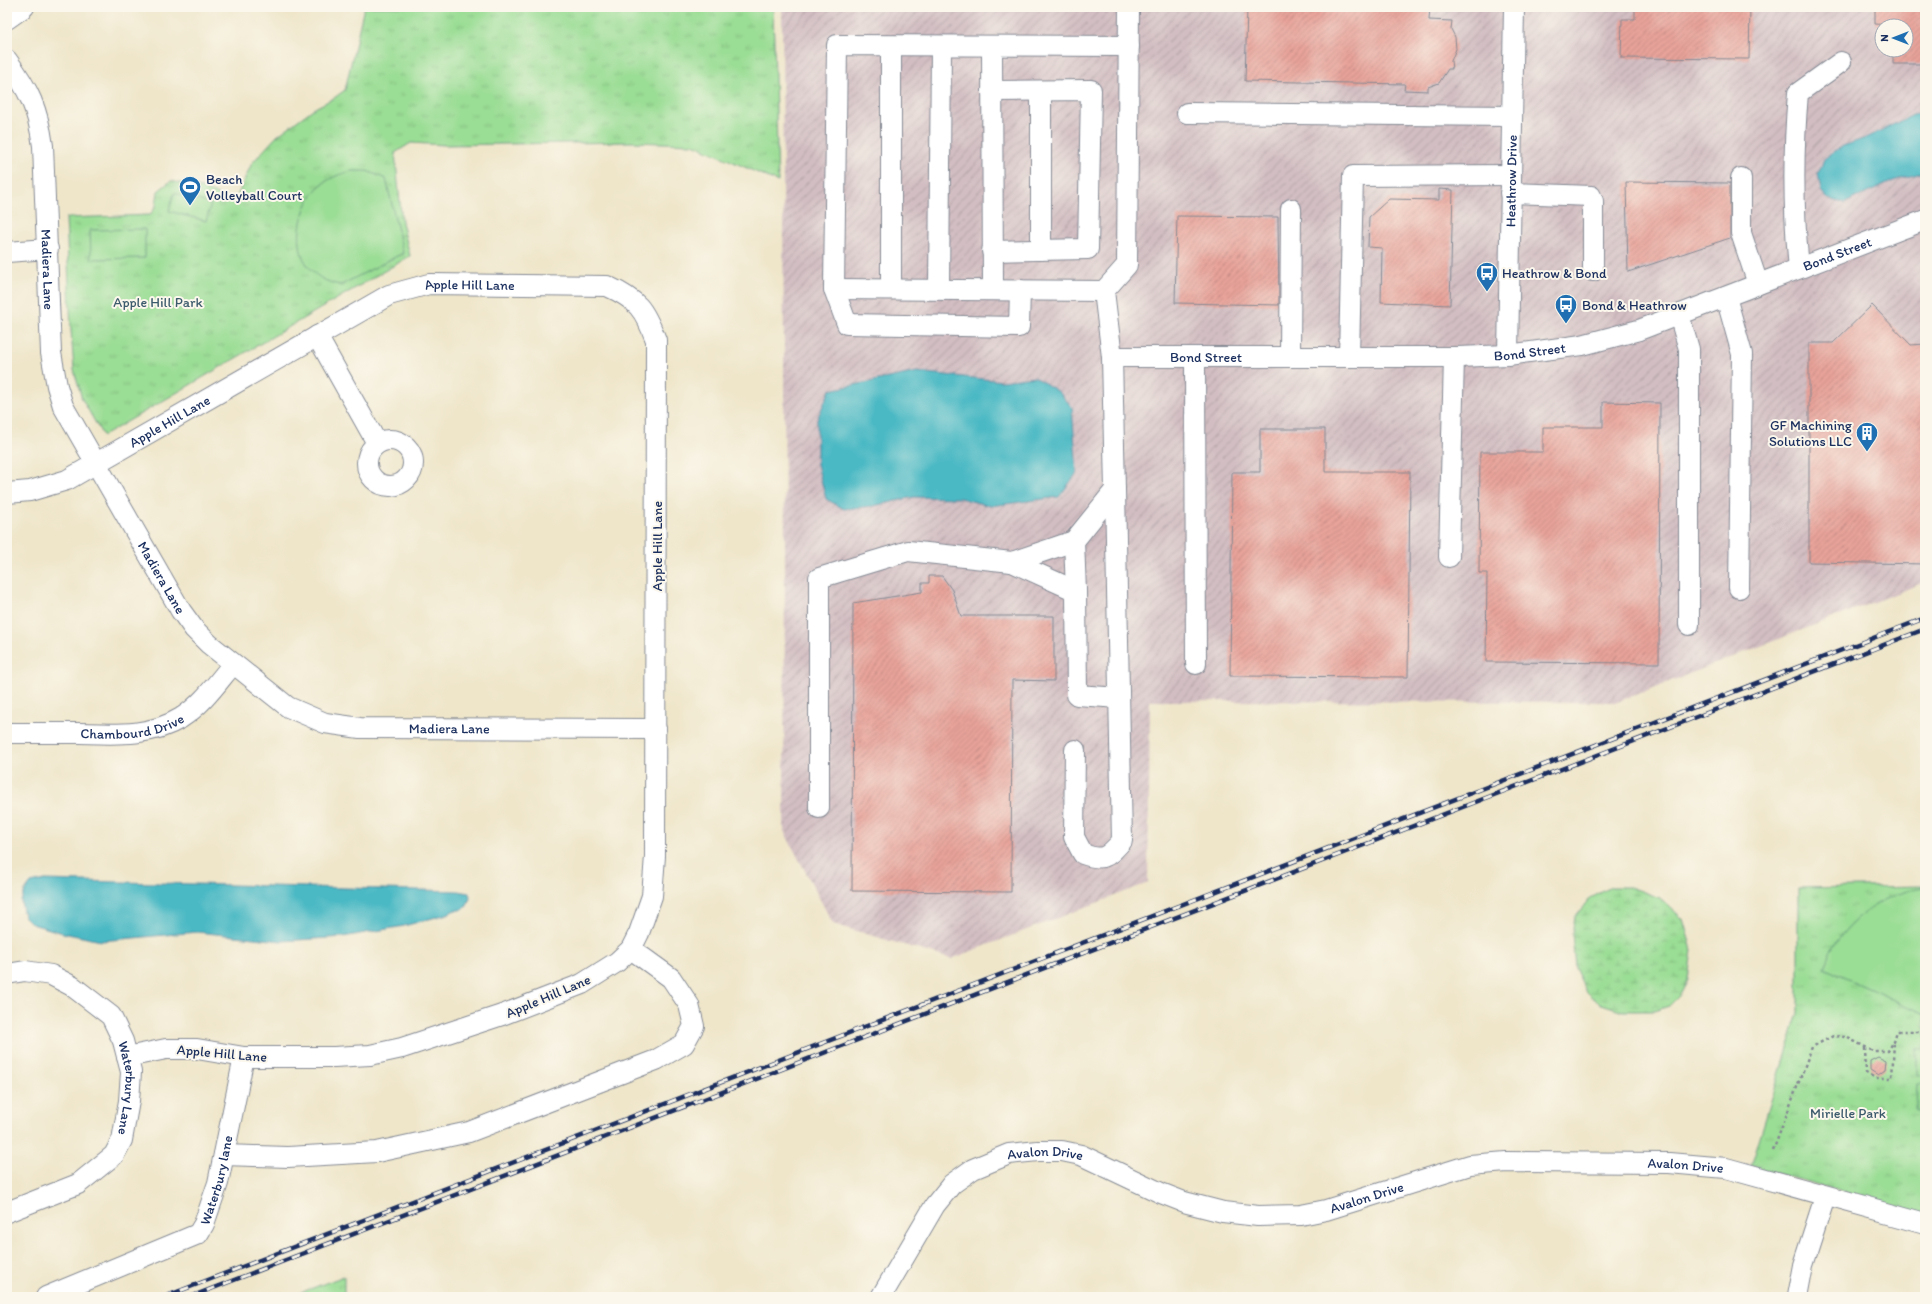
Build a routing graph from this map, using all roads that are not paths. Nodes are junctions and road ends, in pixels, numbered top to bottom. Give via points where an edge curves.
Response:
1 (24, 7) edge
2 (1129, 7) edge
3 (1514, 7) edge
4 (7, 19) edge
5 (891, 46) junction
6 (941, 46) junction
7 (992, 46) junction
8 (1129, 46) junction
9 (7, 60) edge
10 (1841, 62) dead end
11 (1041, 90) junction
12 (992, 91) junction
13 (1187, 113) dead end
14 (1512, 116) junction
15 (1741, 178) dead end
16 (1510, 184) junction
17 (1291, 208) dead end
18 (1925, 220) edge
19 (48, 249) junction
20 (1041, 250) junction
21 (992, 251) junction
22 (7, 252) edge
23 (1799, 268) junction
24 (1593, 271) dead end
25 (1758, 284) junction
26 (834, 289) junction
27 (891, 289) junction
28 (939, 290) junction
29 (993, 290) junction
30 (1020, 290) junction
31 (1104, 291) junction
32 (1726, 296) junction
33 (1679, 315) junction
34 (317, 336) junction
35 (1508, 355) junction
36 (1112, 357) junction
37 (1195, 357) junction
38 (1290, 357) junction
39 (1349, 357) junction
40 (1454, 357) junction
41 (377, 443) dead end
42 (95, 464) junction
43 (1115, 490) junction
44 (7, 493) edge
45 (1074, 541) junction
46 (1449, 557) dead end
47 (1012, 562) junction
48 (1739, 588) dead end
49 (1076, 591) junction
50 (1689, 625) dead end
51 (233, 664) junction
52 (1196, 664) dead end
53 (1119, 698) junction
54 (656, 729) junction
55 (7, 733) edge
56 (1075, 750) dead end
57 (819, 808) dead end
58 (631, 948) junction
59 (7, 974) edge
60 (127, 1057) junction
61 (244, 1057) junction
62 (224, 1155) junction
63 (1825, 1196) junction
64 (7, 1212) edge
65 (1925, 1223) edge
66 (46, 1297) edge
67 (881, 1297) edge
68 (1797, 1297) edge

1 - 4 street
2 - 8 street
3 - 14 street, Heathrow Drive
5 - 6 street
5 - 26 street via 836,45
5 - 27 street
6 - 7 street
6 - 28 street
7 - 8 street
7 - 12 street
8 - 31 street via 1127,265
9 - 19 street, Madiera Lane via 22,81 40,120
10 - 23 street via 1798,93 1794,152 1795,230
11 - 12 street
11 - 20 street
11 - 20 street via 1091,90 1088,249
12 - 21 street
13 - 14 street
14 - 16 street, Heathrow Drive
15 - 25 street via 1741,233
16 - 24 street via 1590,196 1593,201
16 - 35 street, Heathrow Drive
16 - 39 street via 1353,176
17 - 38 street
18 - 23 street, Bond Street
19 - 22 street
19 - 42 street, Madiera Lane via 51,353 57,386 63,406
20 - 21 street
21 - 29 street
23 - 25 street, Bond Street
25 - 32 street, Bond Street
26 - 27 street
26 - 30 street via 847,324 1020,327
27 - 28 street
28 - 29 street
29 - 30 street
30 - 31 street
31 - 36 street
32 - 33 street, Bond Street
32 - 48 street via 1742,354
33 - 35 street, Bond Street via 1639,330 1582,345
33 - 50 street via 1689,349
34 - 41 street
34 - 42 street, Apple Hill Lane
34 - 54 street, Apple Hill Lane via 389,294 429,284 606,286 623,293 640,306 648,317 656,340 658,356
35 - 40 street, Bond Street
36 - 37 street, Bond Street
36 - 43 street
37 - 38 street, Bond Street
37 - 52 street
38 - 39 street, Bond Street
39 - 40 street, Bond Street
40 - 46 street
42 - 44 street, Apple Hill Lane via 50,487 30,492
42 - 51 street, Madiera Lane via 181,612 209,644
43 - 45 street
43 - 53 street
45 - 47 street
45 - 49 street
47 - 49 street
47 - 57 street via 908,551 820,578
49 - 53 street via 1077,696
51 - 54 street, Madiera Lane via 288,707 325,723 360,728
51 - 55 street, Chambourd Drive via 205,698 181,718 160,727 127,734
53 - 56 street via 1122,841 1109,855 1096,859 1083,854 1074,837
54 - 58 street, Apple Hill Lane via 655,856 652,896
58 - 61 street, Apple Hill Lane via 617,962 582,984 502,1015 402,1048 370,1055
58 - 62 street via 671,978 690,1005 694,1026 684,1044 656,1060 469,1132 377,1152 288,1156
59 - 60 street, Waterbury Lane via 25,971 51,975 72,986 111,1016 123,1041
60 - 61 street, Apple Hill Lane via 166,1049 197,1049
60 - 64 street, Waterbury Lane via 131,1072 129,1101 122,1140 114,1154 78,1184
61 - 62 street, Waterbury lane
62 - 66 street, Waterbury lane via 218,1183 198,1234
63 - 65 street, Avalon Drive
63 - 67 street, Avalon Drive via 1726,1168 1700,1164 1506,1162 1463,1167 1326,1210 1301,1215 1258,1216 1223,1212 1184,1202 1081,1155 1062,1151 1009,1154 973,1169 952,1184 935,1205
63 - 68 street via 1803,1265

